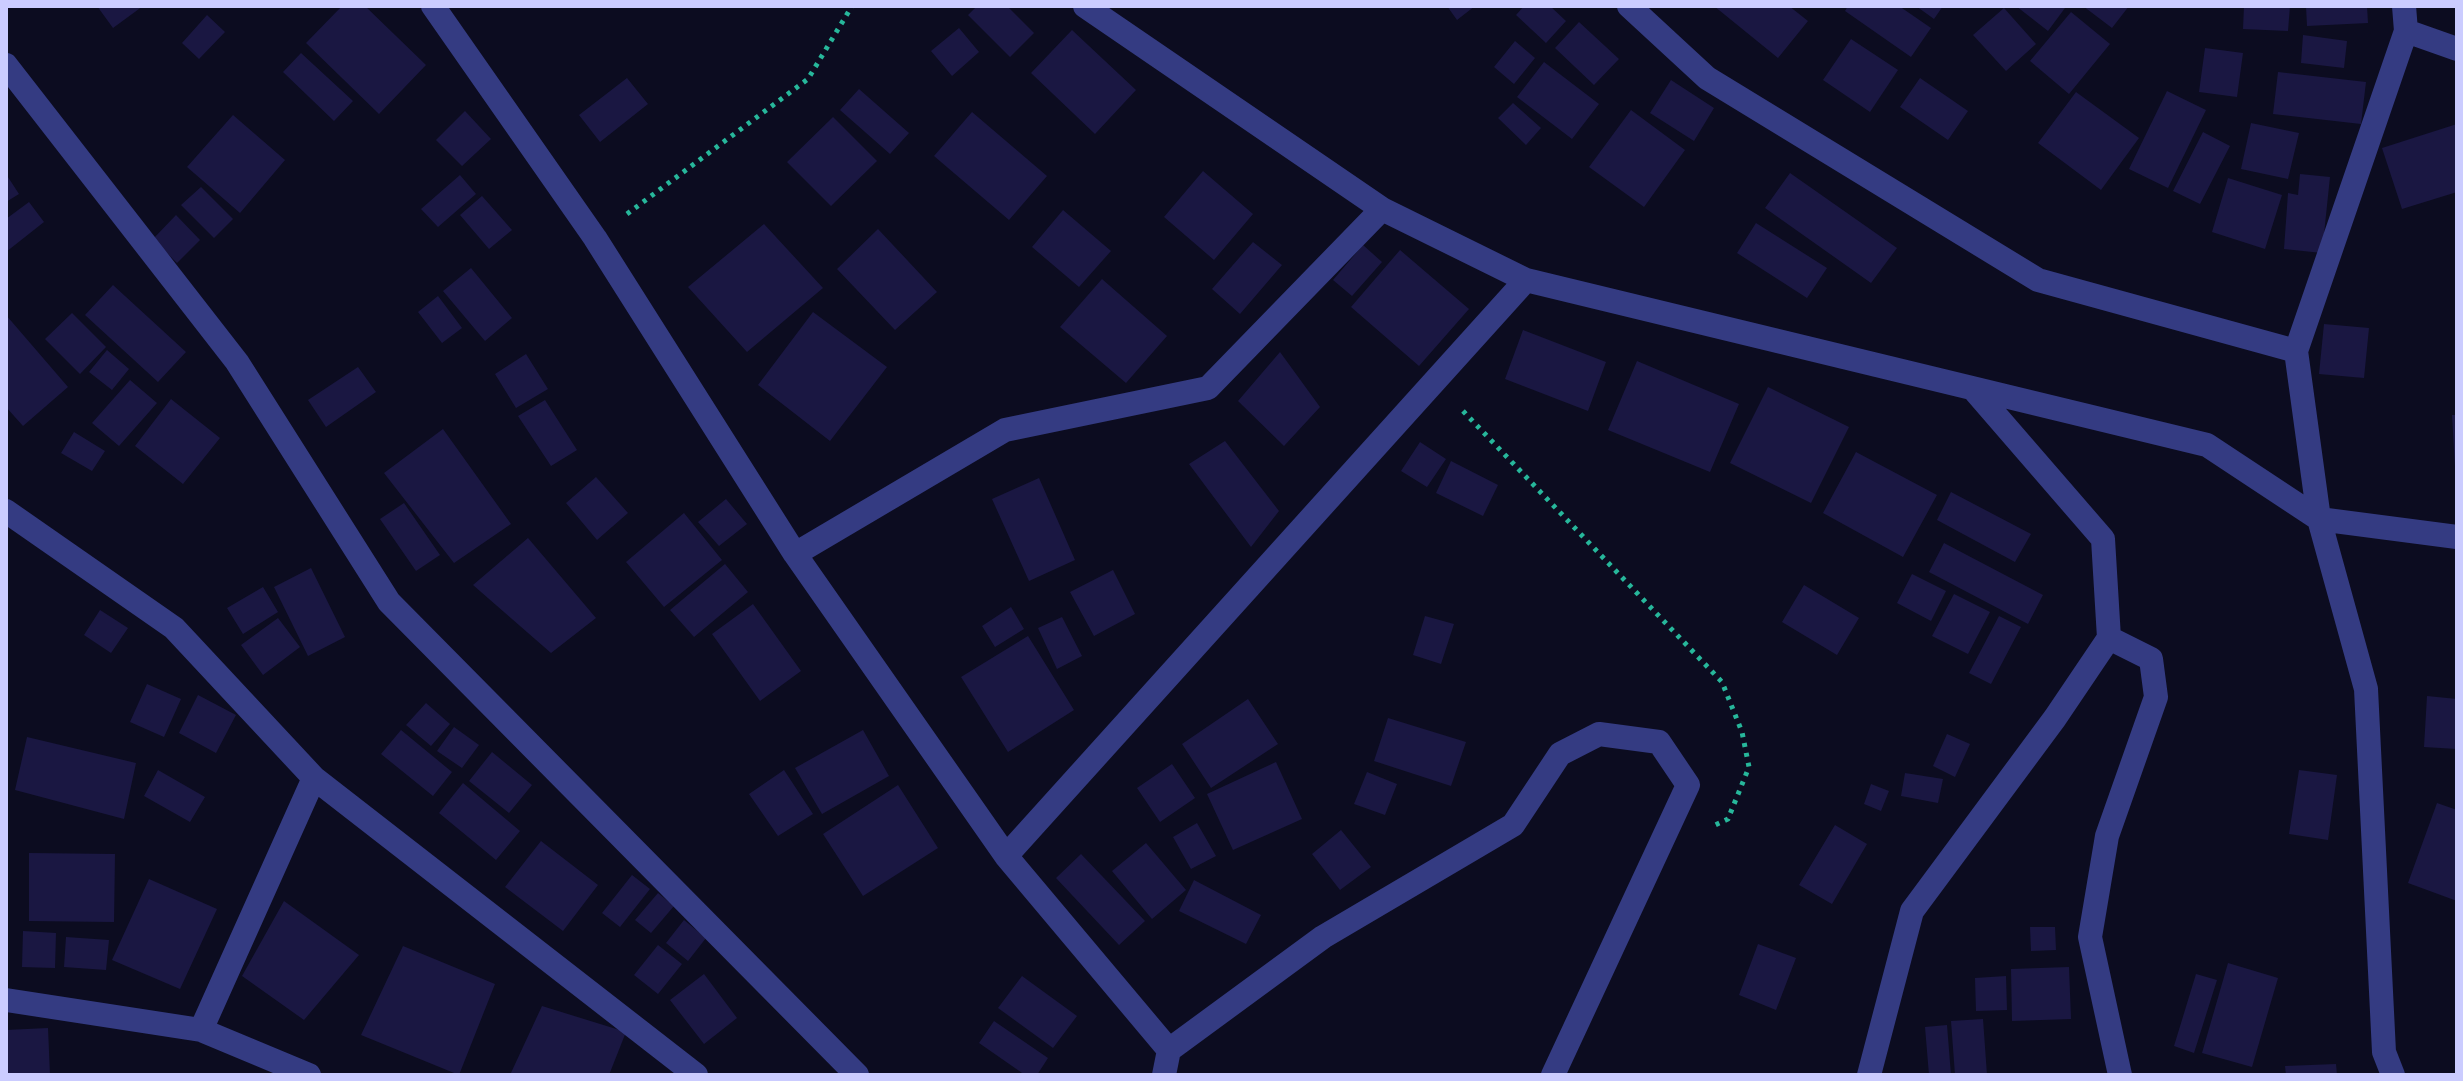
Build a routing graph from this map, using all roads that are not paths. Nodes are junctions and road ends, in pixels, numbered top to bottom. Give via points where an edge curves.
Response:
1 (433, 6) edge
2 (1085, 6) edge
3 (1629, 6) edge
4 (2404, 6) edge
5 (2406, 31) junction
6 (2457, 49) edge
7 (6, 65) edge
8 (1382, 209) junction
9 (1526, 280) junction
10 (2296, 351) junction
11 (1974, 390) junction
12 (6, 511) edge
13 (2319, 519) junction
14 (2457, 537) edge
15 (795, 554) junction
16 (2109, 638) junction
17 (314, 778) junction
18 (1006, 856) junction
19 (6, 1000) edge
20 (201, 1030) junction
21 (1169, 1050) junction
22 (309, 1075) edge
23 (696, 1075) edge
24 (857, 1075) edge
25 (1164, 1075) edge
26 (1553, 1075) edge
27 (1869, 1075) edge
28 (2120, 1075) edge
29 (2393, 1075) edge

1 - 15 street via 595,238
2 - 8 street
3 - 10 street via 1707,78 2038,280
4 - 5 street
5 - 6 street
5 - 10 street
7 - 24 street via 237,362 389,602
8 - 9 street
8 - 15 street via 1208,388 1005,430
9 - 11 street
9 - 18 street
10 - 13 street
11 - 13 street via 2207,445
11 - 16 street via 2103,539
12 - 17 street via 174,628
13 - 14 street
13 - 29 street via 2366,689 2384,1052
15 - 18 street
16 - 27 street via 1912,911
16 - 28 street via 2151,659 2156,697 2107,836 2090,937
17 - 20 street
17 - 23 street
18 - 21 street
19 - 20 street
20 - 22 street
21 - 25 street
21 - 26 street via 1323,937 1513,825 1560,754 1599,734 1659,742 1688,785

